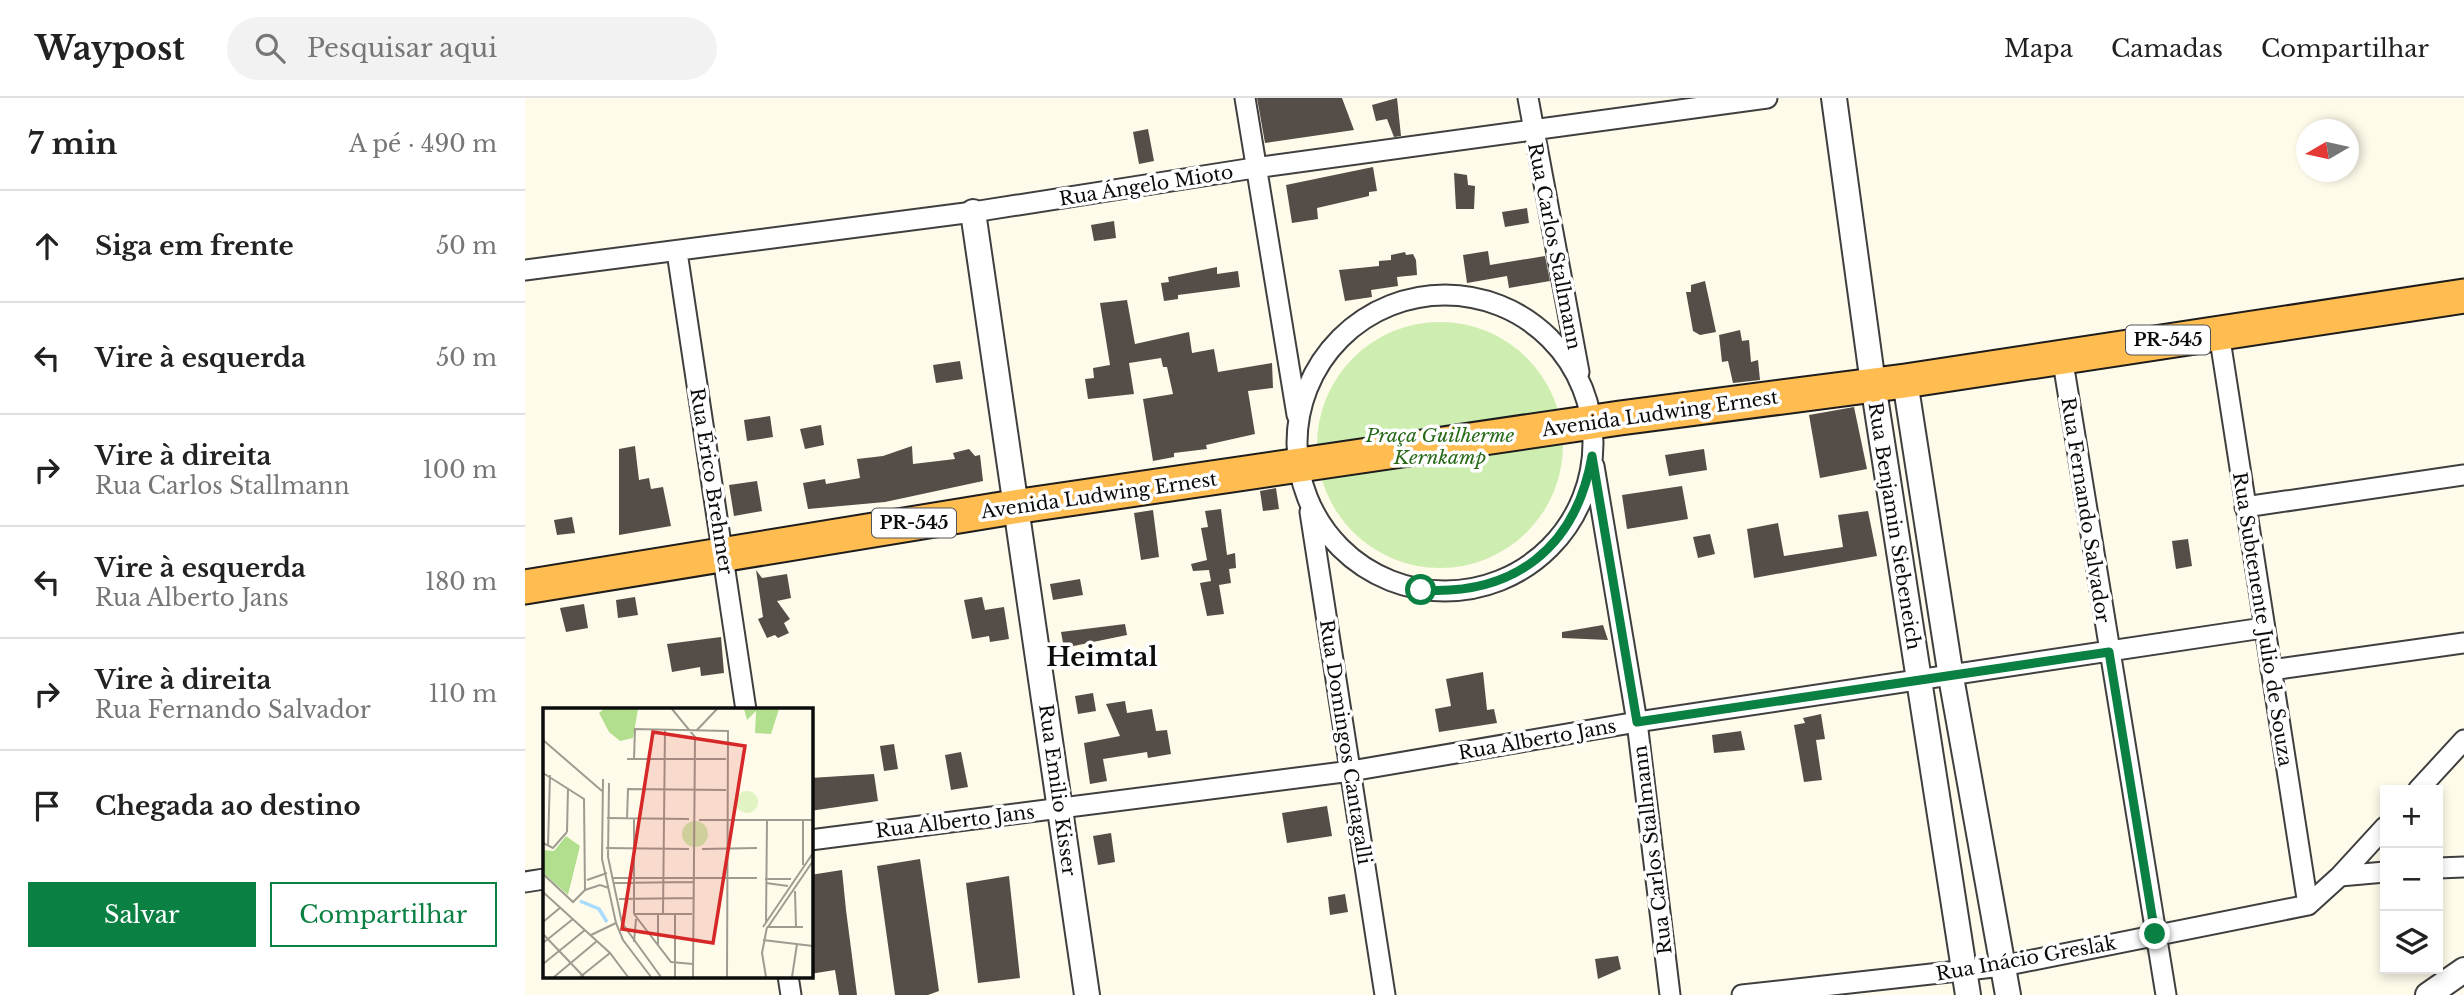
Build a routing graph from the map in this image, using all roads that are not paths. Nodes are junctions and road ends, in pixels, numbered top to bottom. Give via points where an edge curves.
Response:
1 (1245, 98) edge
2 (1528, 98) edge
3 (1767, 98) edge
4 (1834, 98) edge
5 (1532, 129) junction
6 (1254, 168) junction
7 (973, 212) junction
8 (677, 253) junction
9 (525, 270) edge
10 (2464, 296) edge
11 (2219, 332) junction
12 (2062, 356) junction
13 (1889, 382) junction
14 (1588, 408) junction
15 (1298, 422) junction
16 (1592, 456) junction
17 (2464, 475) edge
18 (1305, 477) junction
19 (1014, 507) junction
20 (2245, 507) junction
21 (723, 553) junction
22 (525, 587) edge
23 (2263, 628) junction
24 (2464, 643) edge
25 (2109, 652) junction
26 (2271, 670) junction
27 (1951, 677) junction
28 (1920, 682) junction
29 (746, 708) edge
30 (1637, 722) junction
31 (2464, 740) edge
32 (1351, 771) junction
33 (2424, 785) edge
34 (1062, 807) junction
35 (2380, 832) edge
36 (812, 839) edge
37 (2464, 867) edge
38 (2443, 868) edge
39 (2380, 872) edge
40 (2340, 876) junction
41 (543, 879) edge
42 (525, 882) edge
43 (2308, 905) junction
44 (2155, 934) junction
45 (2003, 965) junction
46 (2464, 970) edge
47 (1964, 971) junction
48 (2436, 993) edge
49 (1087, 995) edge
50 (1385, 995) edge
51 (1670, 995) edge
52 (1742, 995) edge
53 (1968, 995) edge
54 (2008, 995) edge
55 (2166, 995) edge

1 - 6 street
2 - 5 street, Rua Carlos Stallmann
3 - 5 street, Rua Ángelo Mioto
4 - 13 street, Rua Benjamin Siebeneich
5 - 6 street, Rua Ángelo Mioto
5 - 14 street, Rua Carlos Stallmann
6 - 7 street, Rua Ángelo Mioto
6 - 15 street
7 - 8 street, Rua Ángelo Mioto
7 - 19 street, Rua Emilio Kisser
8 - 9 street, Rua Ángelo Mioto
8 - 21 street, Rua Érico Brehmer
10 - 11 highway, Avenida Ludwing Ernest / PR-545
11 - 12 highway, Avenida Ludwing Ernest / PR-545
11 - 20 street, Rua Subtenente Julio de Souza
12 - 13 highway, Avenida Ludwing Ernest / PR-545
12 - 25 street, Rua Fernando Salvador
13 - 14 highway, Avenida Ludwing Ernest / PR-545
13 - 27 street, Rua Benjamin Siebeneich
13 - 28 street, Rua Benjamin Siebeneich
14 - 15 street via 1573,371 1552,342 1517,314 1455,295 1434,295 1388,306 1344,334 1310,380
14 - 16 street, Rua Carlos Stallmann
14 - 18 highway, Avenida Ludwing Ernest / PR-545
15 - 18 street
16 - 18 street via 1577,510 1560,537 1511,576 1450,592 1387,580 1358,564 1316,517
16 - 30 street, Rua Carlos Stallmann
17 - 20 street
18 - 19 highway, Avenida Ludwing Ernest / PR-545
18 - 32 street, Rua Domingos Cantagalli
19 - 21 highway, Avenida Ludwing Ernest / PR-545
19 - 34 street, Rua Emilio Kisser
20 - 23 street, Rua Subtenente Julio de Souza
21 - 22 highway, Avenida Ludwing Ernest / PR-545
21 - 29 street, Rua Érico Brehmer
23 - 25 street, Rua Alberto Jans
23 - 26 street, Rua Subtenente Julio de Souza
24 - 26 street
25 - 27 street, Rua Alberto Jans
25 - 44 street, Rua Fernando Salvador
26 - 43 street, Rua Subtenente Julio de Souza
27 - 28 street, Rua Alberto Jans
27 - 45 street, Rua Benjamin Siebeneich
28 - 30 street, Rua Alberto Jans
28 - 47 street, Rua Benjamin Siebeneich
30 - 32 street, Rua Alberto Jans
30 - 51 street, Rua Carlos Stallmann
31 - 33 street
32 - 34 street, Rua Alberto Jans
32 - 50 street, Rua Domingos Cantagalli
34 - 36 street, Rua Alberto Jans
34 - 49 street, Rua Emilio Kisser
35 - 40 street
37 - 38 street
39 - 40 street
40 - 43 street
41 - 42 street
43 - 44 street, Rua Inácio Greslak
44 - 45 street, Rua Inácio Greslak
44 - 55 street, Rua Fernando Salvador
45 - 47 street, Rua Inácio Greslak
45 - 54 street, Rua Benjamin Siebeneich
46 - 48 street
47 - 52 street, Rua Inácio Greslak
47 - 53 street, Rua Benjamin Siebeneich

